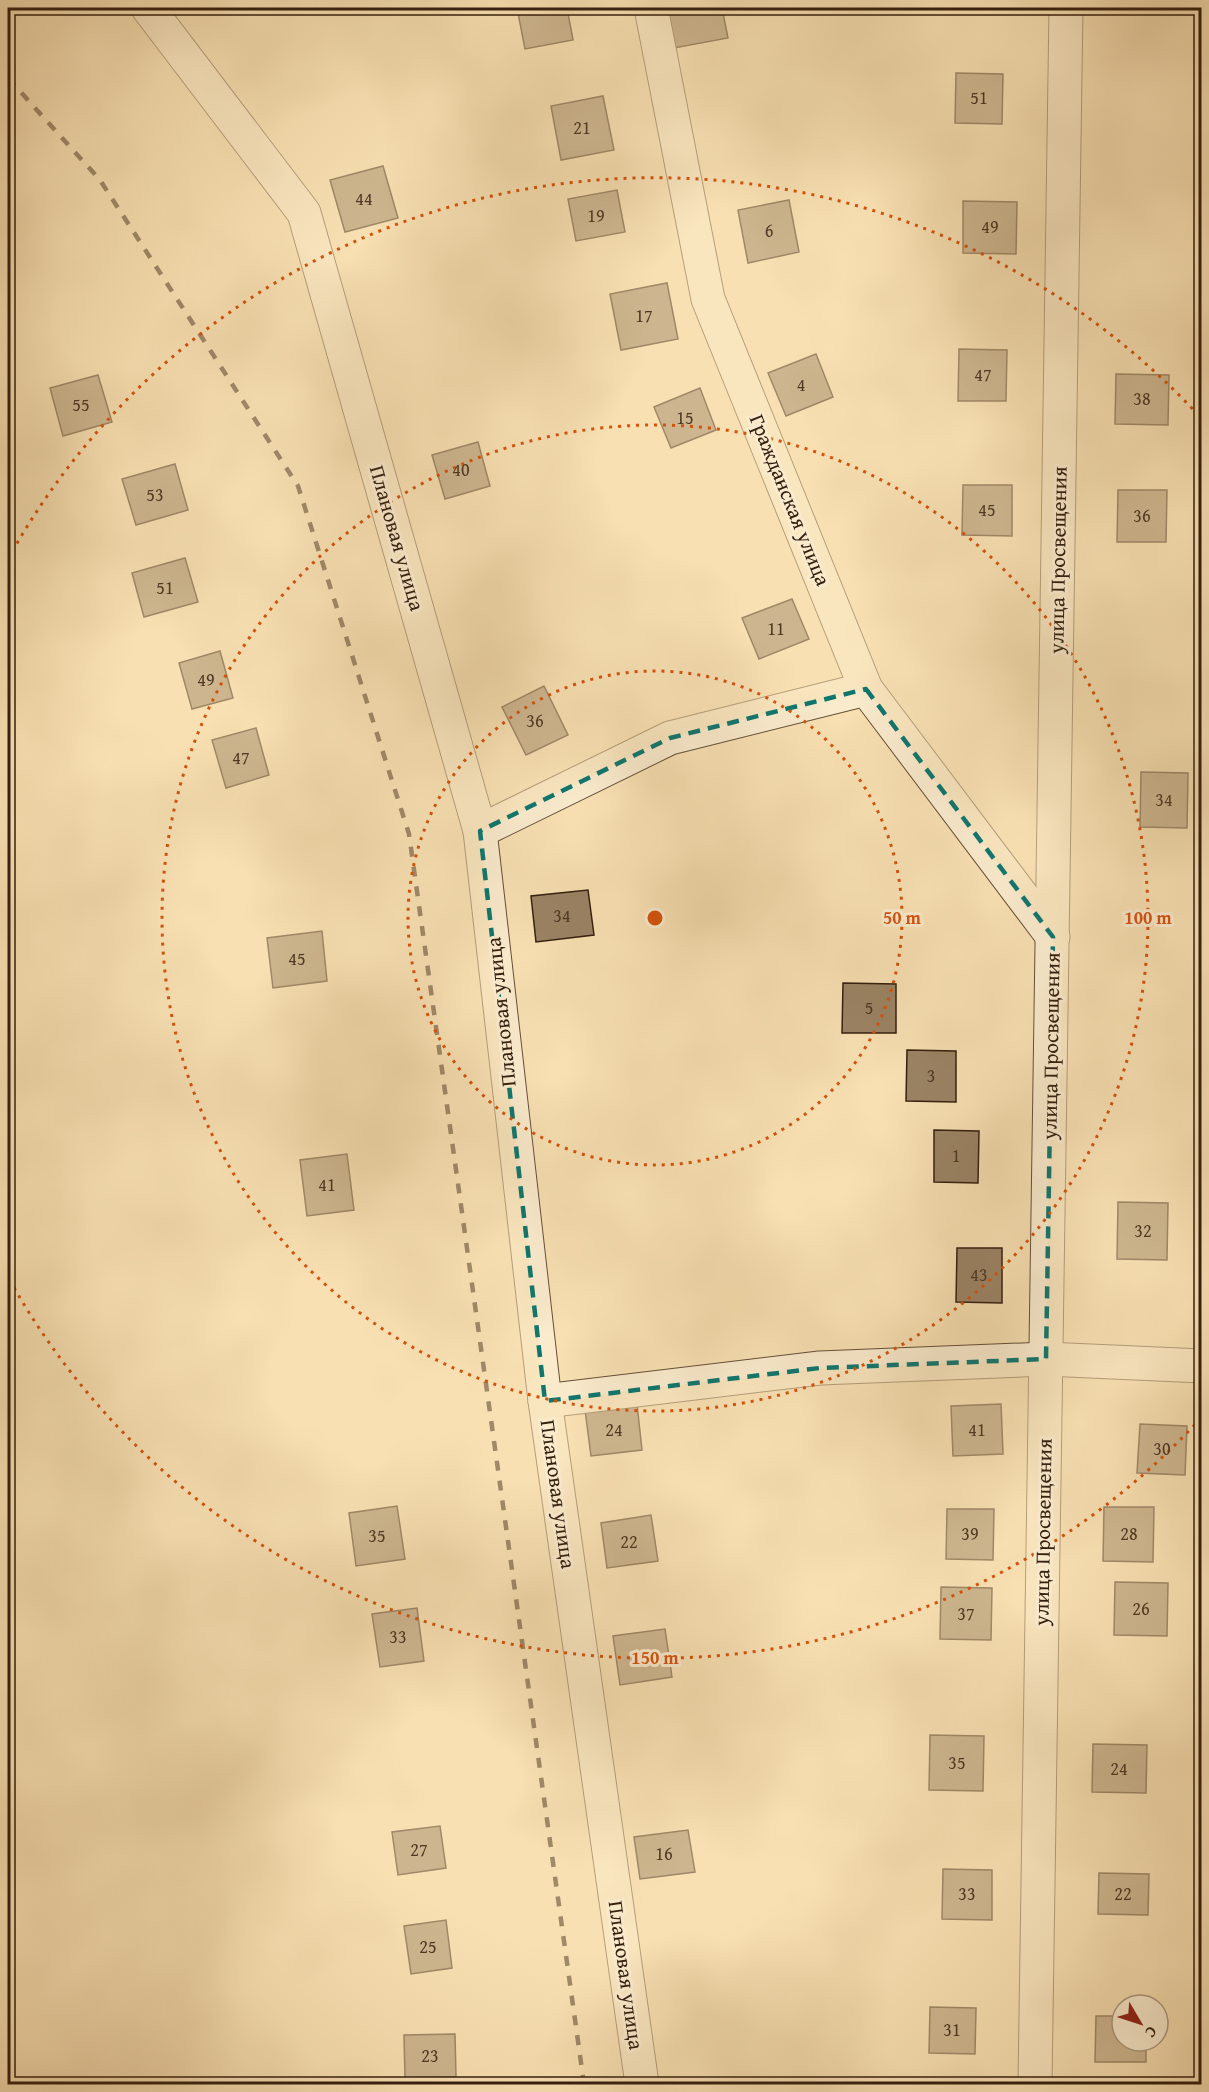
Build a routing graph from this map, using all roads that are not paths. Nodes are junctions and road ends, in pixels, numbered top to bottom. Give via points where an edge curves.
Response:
1 (148, 8) edge
2 (651, 8) edge
3 (1066, 8) edge
4 (866, 689) junction
5 (480, 831) junction
6 (1053, 938) junction
7 (1046, 1359) junction
8 (1202, 1366) edge
9 (545, 1401) junction
10 (642, 2085) edge
11 (1035, 2085) edge

1 - 5 street, Плановая улица via 304,213
2 - 4 street, Гражданская улица via 708,299
3 - 6 street, улица Просвещения
4 - 5 street via 670,738
4 - 6 street, Гражданская улица
5 - 9 street, Плановая улица
6 - 7 street, улица Просвещения
7 - 8 street
7 - 9 street via 820,1368
7 - 11 street, улица Просвещения
9 - 10 street, Плановая улица

